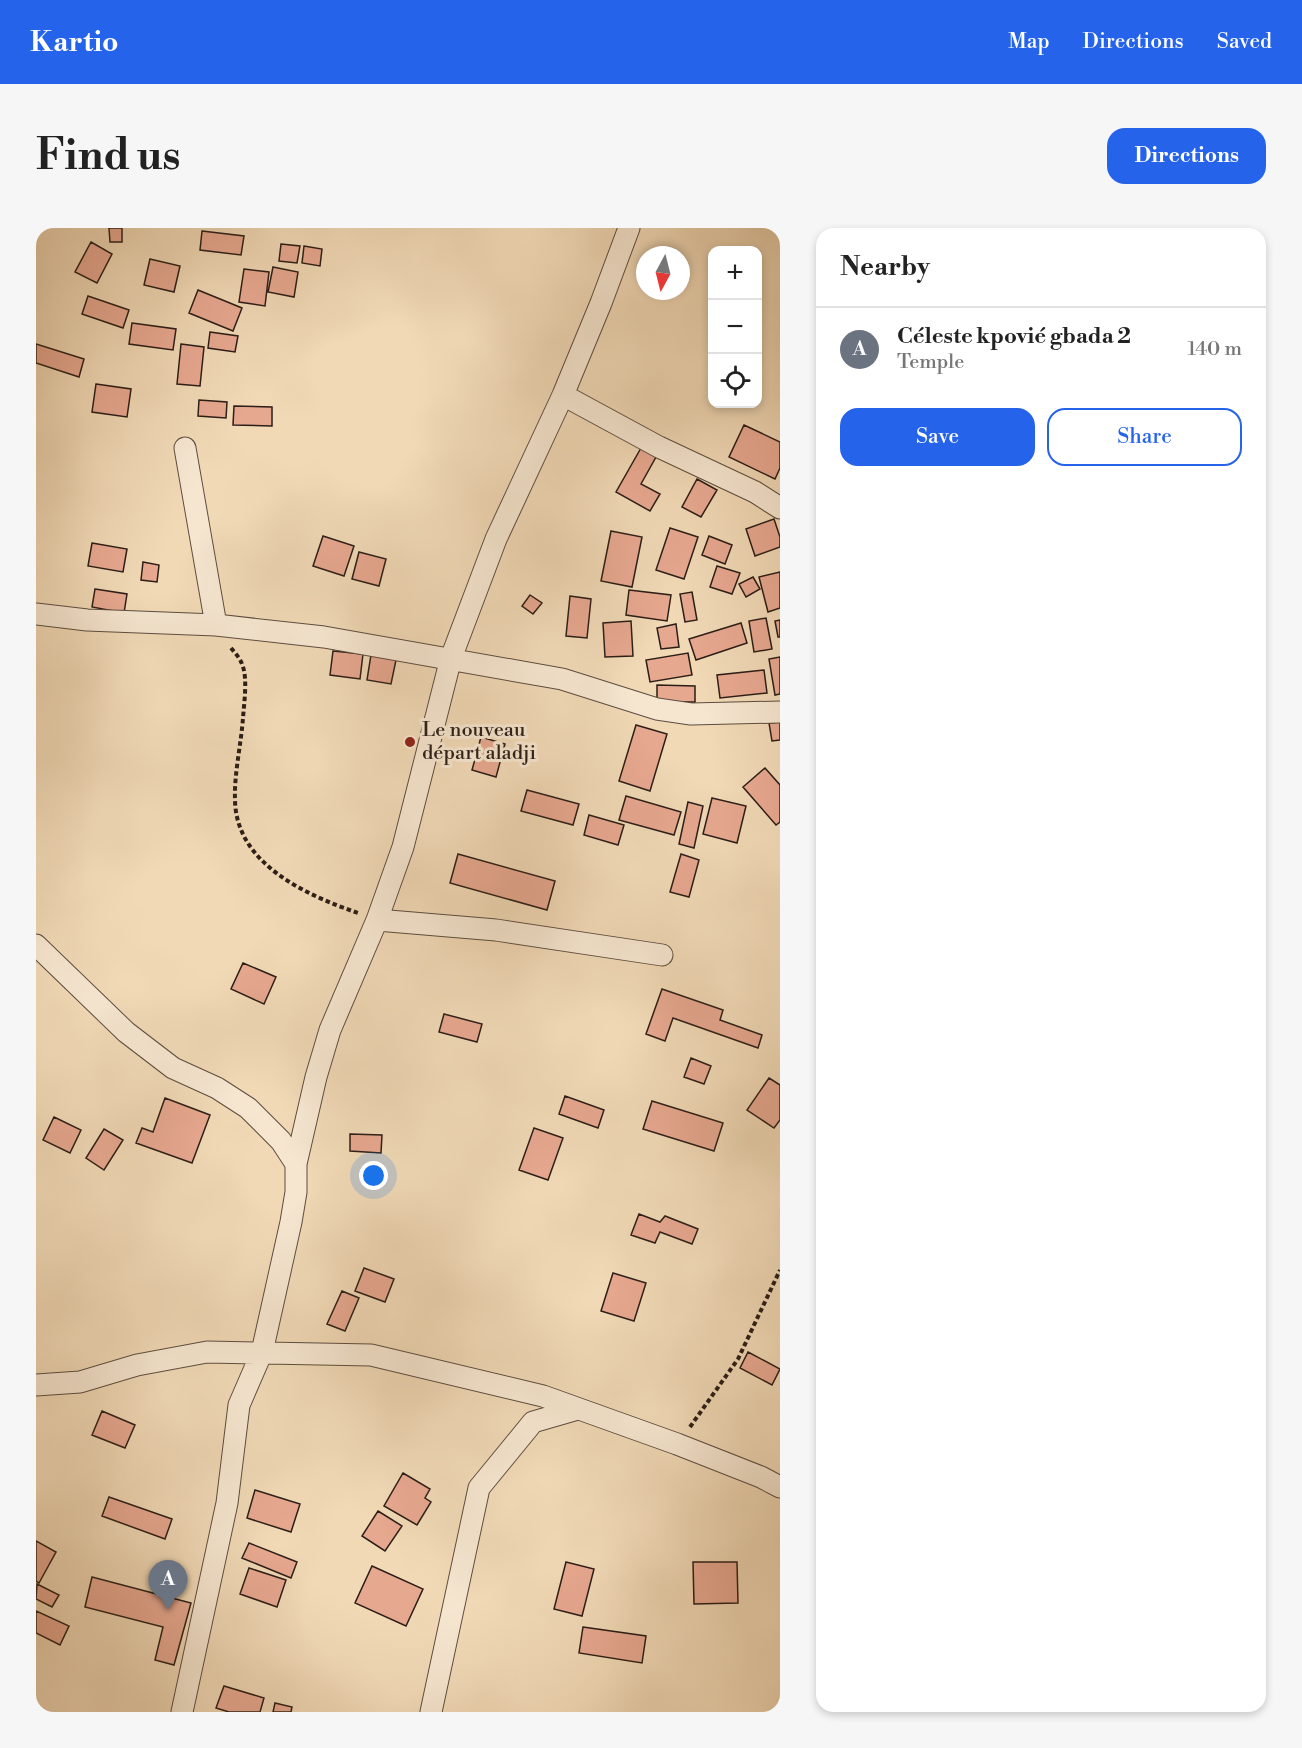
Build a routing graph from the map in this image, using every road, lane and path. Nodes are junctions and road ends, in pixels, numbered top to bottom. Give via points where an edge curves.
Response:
1 (629, 228) edge
2 (562, 395) junction
3 (185, 448) dead end
4 (780, 508) edge
5 (36, 614) edge
6 (216, 626) junction
7 (452, 658) junction
8 (780, 712) edge
9 (377, 920) junction
10 (36, 945) edge
11 (662, 955) dead end
12 (296, 1164) junction
13 (780, 1270) edge
14 (262, 1352) junction
15 (36, 1385) edge
16 (578, 1409) junction
17 (678, 1444) junction
18 (780, 1487) edge
19 (182, 1712) edge
20 (431, 1712) edge

1 - 2 street
2 - 4 street
2 - 7 street via 496,539
3 - 6 street
5 - 6 street
6 - 7 street via 324,637
6 - 9 path via 242,664 244,701 235,801 242,836 259,860 290,881 332,904
7 - 8 street via 562,679 657,709 691,714
7 - 9 street via 406,836
9 - 11 street via 496,930
9 - 12 street via 330,1030
10 - 12 street via 126,1032 173,1068 217,1088 248,1108 281,1141
12 - 14 street via 291,1222
13 - 17 path via 738,1359
14 - 15 street via 207,1352 116,1370 80,1382
14 - 16 street via 371,1355 543,1396
14 - 19 street via 240,1405 227,1503
16 - 17 street
16 - 20 street via 533,1422 479,1488
17 - 18 street

